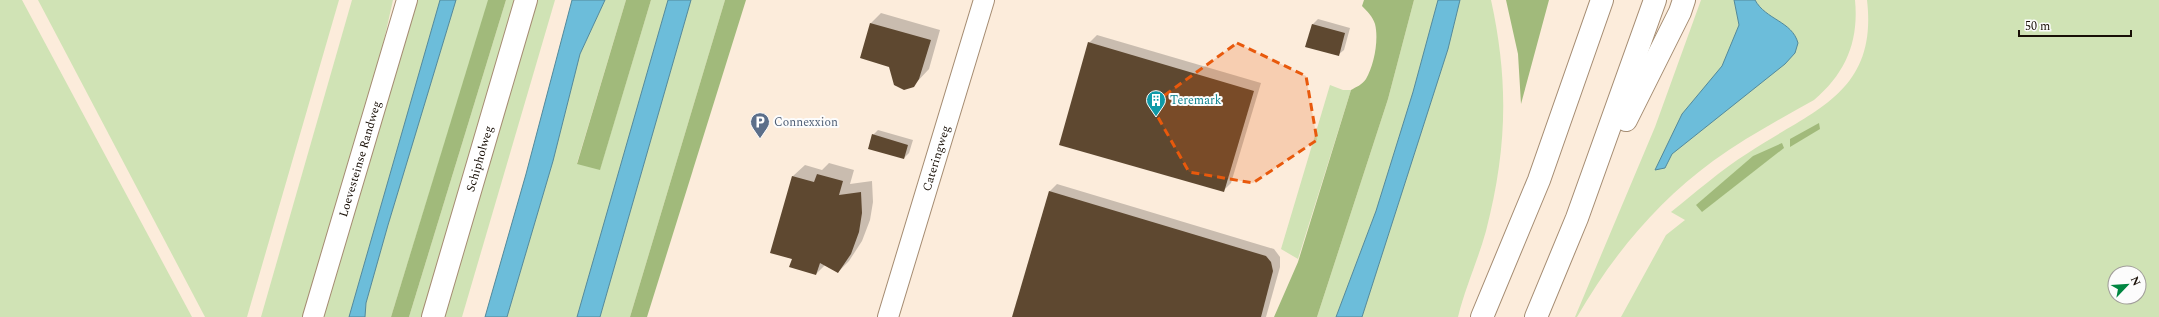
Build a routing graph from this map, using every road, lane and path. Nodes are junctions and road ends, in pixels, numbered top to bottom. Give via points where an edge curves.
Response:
1 (406, 0) edge
2 (526, 0) edge
3 (984, 0) edge
4 (1587, 0) edge
5 (1602, 0) edge
6 (1655, 0) edge
7 (1684, 0) edge
8 (1571, 89) junction
9 (1577, 218) junction
10 (313, 317) edge
11 (433, 317) edge
12 (888, 317) edge
13 (1482, 317) edge
14 (1536, 317) edge

1 - 10 street, Loevesteinse Randweg
2 - 11 main road, Schipholweg
3 - 12 street, Cateringweg
4 - 8 main road
5 - 8 main road
6 - 9 main road
7 - 9 main road via 1677,19
8 - 13 main road via 1539,180
9 - 14 main road

